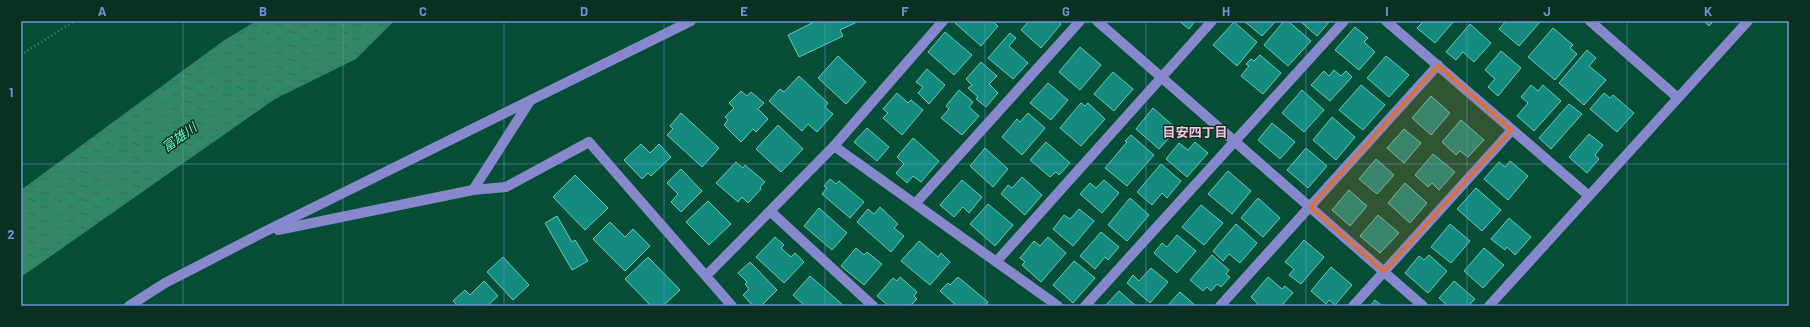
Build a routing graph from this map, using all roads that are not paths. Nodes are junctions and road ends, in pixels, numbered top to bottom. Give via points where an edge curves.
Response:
1 (691, 21) edge
2 (943, 21) edge
3 (1080, 21) edge
4 (1097, 21) edge
5 (1212, 21) edge
6 (1344, 21) edge
7 (1386, 21) edge
8 (1590, 21) edge
9 (1748, 21) edge
10 (1438, 65) junction
11 (1161, 77) junction
12 (1678, 98) junction
13 (531, 100) junction
14 (1512, 130) junction
15 (1234, 141) junction
16 (834, 146) junction
17 (473, 190) junction
18 (1589, 196) junction
19 (915, 204) junction
20 (1310, 207) junction
21 (770, 211) junction
22 (264, 232) junction
23 (996, 262) junction
24 (1384, 272) junction
25 (706, 276) junction
26 (129, 306) edge
27 (732, 306) edge
28 (873, 306) edge
29 (1058, 306) edge
30 (1085, 306) edge
31 (1220, 306) edge
32 (1353, 306) edge
33 (1423, 306) edge
34 (1489, 306) edge

1 - 13 street
2 - 16 street
3 - 19 street
4 - 11 street
5 - 11 street
6 - 15 street
7 - 10 street
8 - 12 street
9 - 12 street
10 - 14 street
10 - 20 street
11 - 15 street
11 - 23 street
12 - 18 street
13 - 17 street
13 - 22 street
14 - 18 street
14 - 24 street
15 - 20 street
15 - 30 street
16 - 19 street
16 - 21 street
17 - 22 street
17 - 25 street via 506,187 590,142
18 - 34 street
19 - 23 street
20 - 24 street
20 - 31 street
21 - 25 street
21 - 28 street
22 - 26 street via 165,283
23 - 29 street
24 - 32 street
24 - 33 street
25 - 27 street

